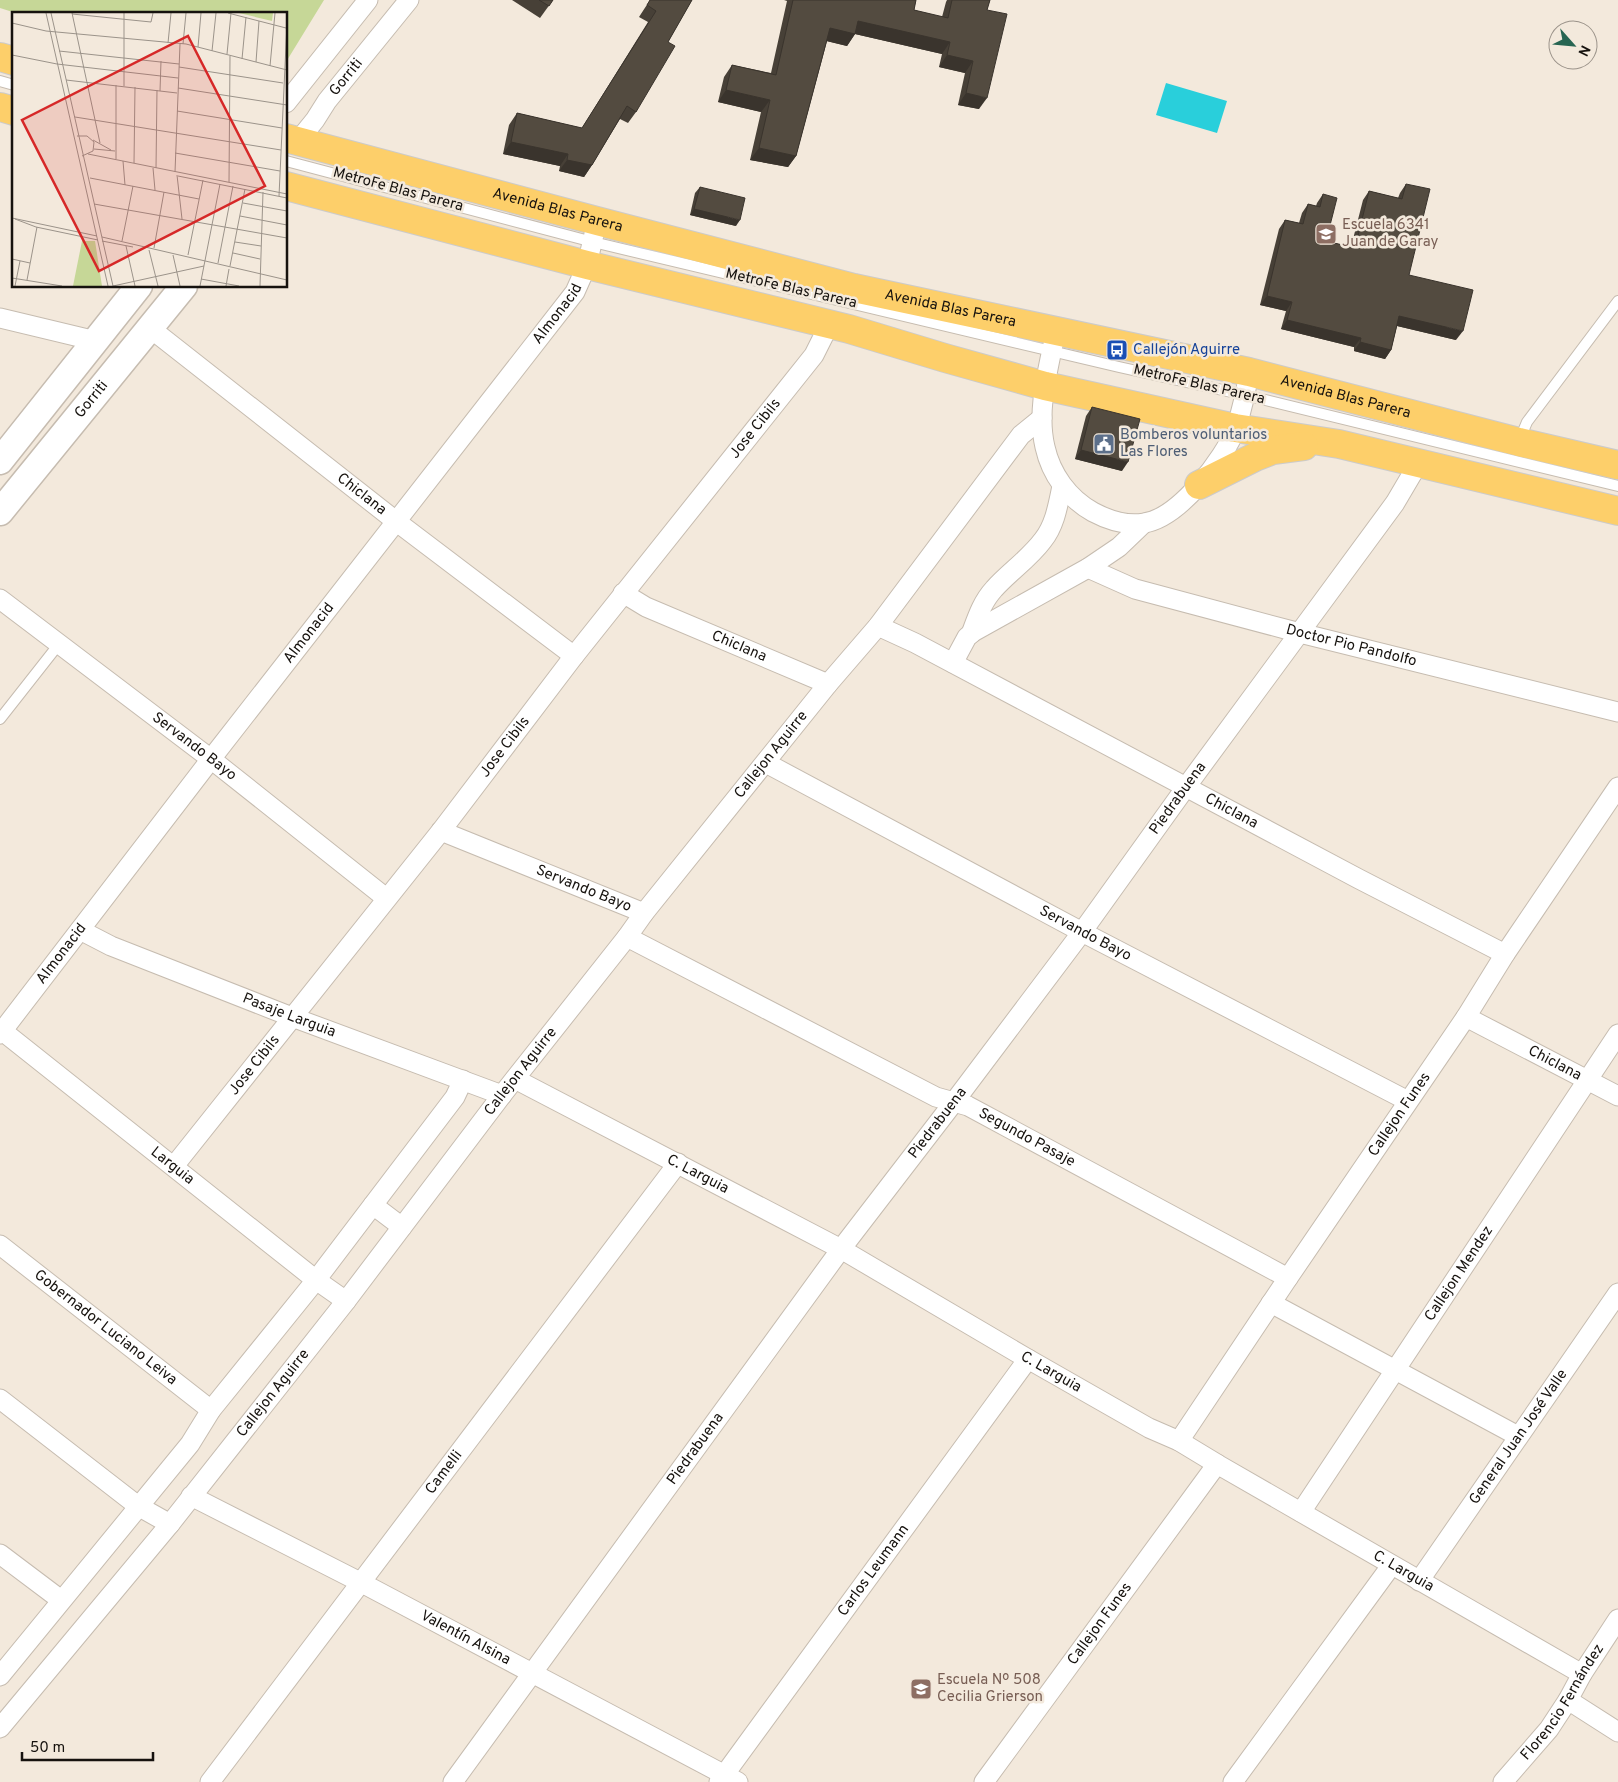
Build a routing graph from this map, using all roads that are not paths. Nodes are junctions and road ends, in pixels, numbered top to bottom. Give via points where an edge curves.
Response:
1 (368, 0) edge
2 (409, 0) edge
3 (288, 100) edge
4 (289, 149) edge
5 (288, 186) edge
6 (592, 243) junction
7 (137, 288) edge
8 (182, 288) edge
9 (1618, 301) edge
10 (0, 318) edge
11 (829, 325) junction
12 (150, 328) junction
13 (1054, 341) junction
14 (96, 342) junction
15 (1247, 384) junction
16 (1046, 386) junction
17 (1042, 418) junction
18 (1236, 428) junction
19 (1519, 442) junction
20 (1339, 444) junction
21 (0, 461) edge
22 (1418, 464) junction
23 (1618, 466) edge
24 (1199, 485) junction
25 (1062, 486) junction
26 (1618, 486) edge
27 (1618, 511) edge
28 (0, 512) edge
29 (397, 522) junction
30 (1143, 524) junction
31 (1088, 568) junction
32 (623, 593) junction
33 (0, 599) edge
34 (878, 626) junction
35 (1300, 633) junction
36 (971, 634) junction
37 (59, 644) junction
38 (574, 656) junction
39 (953, 663) junction
40 (828, 684) junction
41 (1618, 712) edge
42 (0, 719) edge
43 (211, 759) junction
44 (766, 763) junction
45 (1186, 787) junction
46 (1618, 787) edge
47 (440, 830) junction
48 (386, 898) junction
49 (644, 913) junction
50 (80, 930) junction
51 (1082, 932) junction
52 (627, 937) junction
53 (1505, 954) junction
54 (292, 1017) junction
55 (1466, 1017) junction
56 (1, 1031) edge
57 (1618, 1034) edge
58 (515, 1079) junction
59 (463, 1080) junction
60 (1587, 1080) junction
61 (502, 1095) junction
62 (1618, 1096) edge
63 (1408, 1101) junction
64 (954, 1102) junction
65 (678, 1163) junction
66 (174, 1166) junction
67 (373, 1205) junction
68 (402, 1227) junction
69 (0, 1245) edge
70 (841, 1249) junction
71 (1288, 1278) junction
72 (316, 1280) junction
73 (1618, 1293) edge
74 (346, 1301) junction
75 (1271, 1304) junction
76 (1028, 1359) junction
77 (1394, 1371) junction
78 (0, 1399) edge
79 (211, 1410) junction
80 (1518, 1436) junction
81 (1179, 1441) junction
82 (1216, 1464) junction
83 (191, 1496) junction
84 (138, 1506) junction
85 (1301, 1512) junction
86 (170, 1524) junction
87 (0, 1554) edge
88 (1392, 1566) junction
89 (1419, 1581) junction
90 (360, 1582) junction
91 (61, 1600) junction
92 (1618, 1619) edge
93 (532, 1673) junction
94 (1582, 1674) junction
95 (0, 1676) edge
96 (1568, 1700) junction
97 (0, 1728) edge
98 (1618, 1732) edge
99 (727, 1780) edge
100 (210, 1782) edge
101 (453, 1782) edge
102 (984, 1782) edge
103 (1233, 1782) edge
104 (1503, 1782) edge

1 - 3 street, Gorriti
2 - 4 street, Gorriti
4 - 6 main road, Avenida Blas Parera
5 - 6 main road, Avenida Blas Parera
6 - 11 main road, Avenida Blas Parera
6 - 13 main road, Avenida Blas Parera via 864,290
6 - 29 street, Almonacid via 575,292
7 - 14 main road
8 - 12 main road, Gorriti
9 - 19 lane via 1527,422
10 - 14 street
11 - 16 main road, Avenida Blas Parera
11 - 32 street, Jose Cibils via 814,355
12 - 28 main road, Gorriti
12 - 29 street, Chiclana
13 - 15 main road, Avenida Blas Parera
13 - 16 street
14 - 21 main road
15 - 18 street
15 - 19 main road, Avenida Blas Parera
15 - 26 lane, MetroFe Blas Parera
16 - 17 street
16 - 18 main road, Avenida Blas Parera
17 - 25 street via 1045,447
17 - 34 street, Callejon Aguirre via 1021,435
18 - 20 main road, Avenida Blas Parera
18 - 24 street via 1221,457
19 - 23 main road, Avenida Blas Parera
20 - 22 main road, Avenida Blas Parera
20 - 24 main road via 1273,450
22 - 27 main road, Avenida Blas Parera
22 - 35 street, Piedrabuena via 1395,503
24 - 30 street via 1172,510
25 - 30 street via 1087,509 1104,518
25 - 36 street via 1054,521 1044,540 993,590 980,609
29 - 38 street, Chiclana
29 - 43 street, Almonacid
30 - 31 street
31 - 35 street, Doctor Pio Pandolfo via 1135,589
31 - 36 street
32 - 38 street, Jose Cibils
32 - 40 street, Chiclana via 646,607
33 - 37 street, Servando Bayo
34 - 39 street, Chiclana
34 - 40 street, Callejon Aguirre
35 - 41 street, Doctor Pio Pandolfo
35 - 45 street, Piedrabuena
36 - 39 street
37 - 42 lane
37 - 43 street, Servando Bayo
38 - 47 street, Jose Cibils
39 - 45 street, Chiclana
40 - 44 street, Callejon Aguirre
43 - 48 street, Servando Bayo
43 - 50 street, Almonacid
44 - 49 street, Callejon Aguirre
44 - 51 street, Servando Bayo
45 - 51 street, Piedrabuena
45 - 53 street, Chiclana
46 - 53 street, Callejon Funes
47 - 48 street, Jose Cibils
47 - 49 street, Servando Bayo
48 - 54 street, Jose Cibils
49 - 52 street, Callejon Aguirre
50 - 54 street, Pasaje Larguia via 111,946
50 - 56 street, Almonacid
51 - 63 street, Servando Bayo
51 - 64 street, Piedrabuena
52 - 58 street, Callejon Aguirre
52 - 64 street, Segundo Pasaje via 936,1097
53 - 55 street, Callejon Funes
54 - 59 street, Pasaje Larguia
54 - 66 street, Jose Cibils
55 - 60 street, Chiclana
55 - 63 street, Callejon Funes
56 - 66 street, Larguia
57 - 60 street, Callejon Mendez
58 - 61 street, Callejon Aguirre
58 - 65 street, C. Larguia
59 - 61 street, Pasaje Larguia
59 - 67 street via 455,1097
60 - 62 street, Chiclana
60 - 77 street, Callejon Mendez
61 - 68 street, Callejon Aguirre
63 - 71 street, Callejon Funes
64 - 70 street, Piedrabuena
64 - 71 street, Segundo Pasaje via 968,1106
65 - 70 street, C. Larguia
65 - 90 street, Camelli
66 - 72 street, Larguia
67 - 68 street
67 - 72 street
68 - 74 street, Callejon Aguirre
69 - 79 street, Gobernador Luciano Leiva
70 - 76 street, C. Larguia
70 - 93 street, Piedrabuena
71 - 75 street, Callejon Funes
72 - 74 street, Larguia
72 - 79 street
73 - 80 street, General Juan José Valle
74 - 83 street, Callejon Aguirre
75 - 77 street
75 - 81 street, Callejon Funes
76 - 81 street, C. Larguia via 1149,1428
76 - 99 street, Carlos Leumann
77 - 80 street
77 - 85 street, Callejon Mendez
78 - 84 street
79 - 84 street via 190,1444
80 - 89 street, General Juan José Valle
81 - 82 street, C. Larguia
82 - 85 street, C. Larguia
82 - 102 street, Callejon Funes
83 - 86 street, Callejon Aguirre
83 - 90 street, Valentín Alsina
84 - 86 street
84 - 91 street
85 - 88 street, C. Larguia
86 - 97 street, Callejon Aguirre
87 - 91 street
88 - 89 street, C. Larguia
88 - 103 street
89 - 94 street, C. Larguia
90 - 93 street, Valentín Alsina
90 - 100 street, Camelli
91 - 95 street
92 - 94 street, Florencio Fernández
93 - 99 street, Valentín Alsina
93 - 101 street, Piedrabuena
94 - 96 street, Florencio Fernández
96 - 98 street
96 - 104 street, Florencio Fernández via 1550,1729

